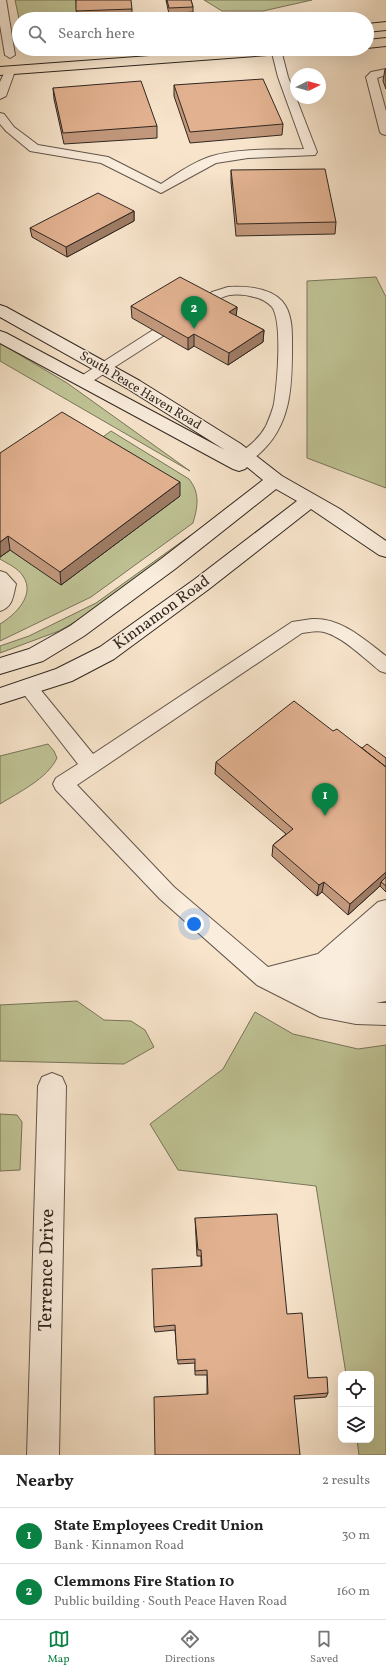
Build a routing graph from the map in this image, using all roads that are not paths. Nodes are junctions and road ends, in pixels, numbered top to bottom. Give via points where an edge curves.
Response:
1 (1, 0) edge
2 (386, 26) edge
3 (374, 27) edge
4 (386, 42) edge
5 (374, 43) edge
6 (5, 56) edge
7 (199, 56) edge
8 (278, 56) edge
9 (5, 71) edge
10 (386, 72) edge
11 (0, 96) edge
12 (0, 116) edge
13 (386, 132) edge
14 (205, 302) edge
15 (0, 310) edge
16 (158, 333) edge
17 (0, 336) edge
18 (103, 368) junction
19 (83, 381) junction
20 (241, 460) junction
21 (275, 480) junction
22 (309, 501) junction
23 (386, 550) edge
24 (0, 577) edge
25 (0, 605) edge
26 (0, 666) edge
27 (386, 666) edge
28 (28, 688) junction
29 (0, 696) edge
30 (91, 766) junction
31 (386, 909) edge
32 (386, 930) edge
33 (386, 953) edge
34 (386, 976) edge
35 (265, 978) junction
36 (386, 991) edge
37 (386, 1014) edge
38 (52, 1086) dead end
39 (43, 1455) edge

1 - 6 lane
2 - 3 main road
4 - 5 main road
7 - 9 main road
8 - 12 lane via 310,152 248,154 213,160 161,189 104,160 34,148 10,130
9 - 11 lane
10 - 13 lane via 371,77
14 - 20 lane via 220,293 252,292 266,296 277,304 284,319 281,406 274,427 265,439
15 - 18 main road, South Peace Haven Road
16 - 18 lane
17 - 19 main road, South Peace Haven Road
18 - 19 lane
18 - 20 main road, South Peace Haven Road via 236,448
19 - 20 main road, South Peace Haven Road
20 - 21 main road, South Peace Haven Road
21 - 22 main road, South Peace Haven Road
21 - 26 main road via 77,631 36,655
22 - 23 main road, South Peace Haven Road
22 - 28 main road, Kinnamon Road via 120,645 81,667
24 - 25 lane via 7,584 4,600
27 - 30 lane via 328,626 298,627
28 - 29 main road, Kinnamon Road
28 - 30 lane
30 - 35 lane via 63,784 168,892
31 - 35 lane via 324,962
32 - 35 lane via 352,960 330,974 311,981
33 - 35 lane via 364,971 336,983 314,987
34 - 35 lane via 370,984 316,992
35 - 36 lane via 318,999
35 - 37 lane via 320,1007 356,1013
38 - 39 main road, Terrence Drive

